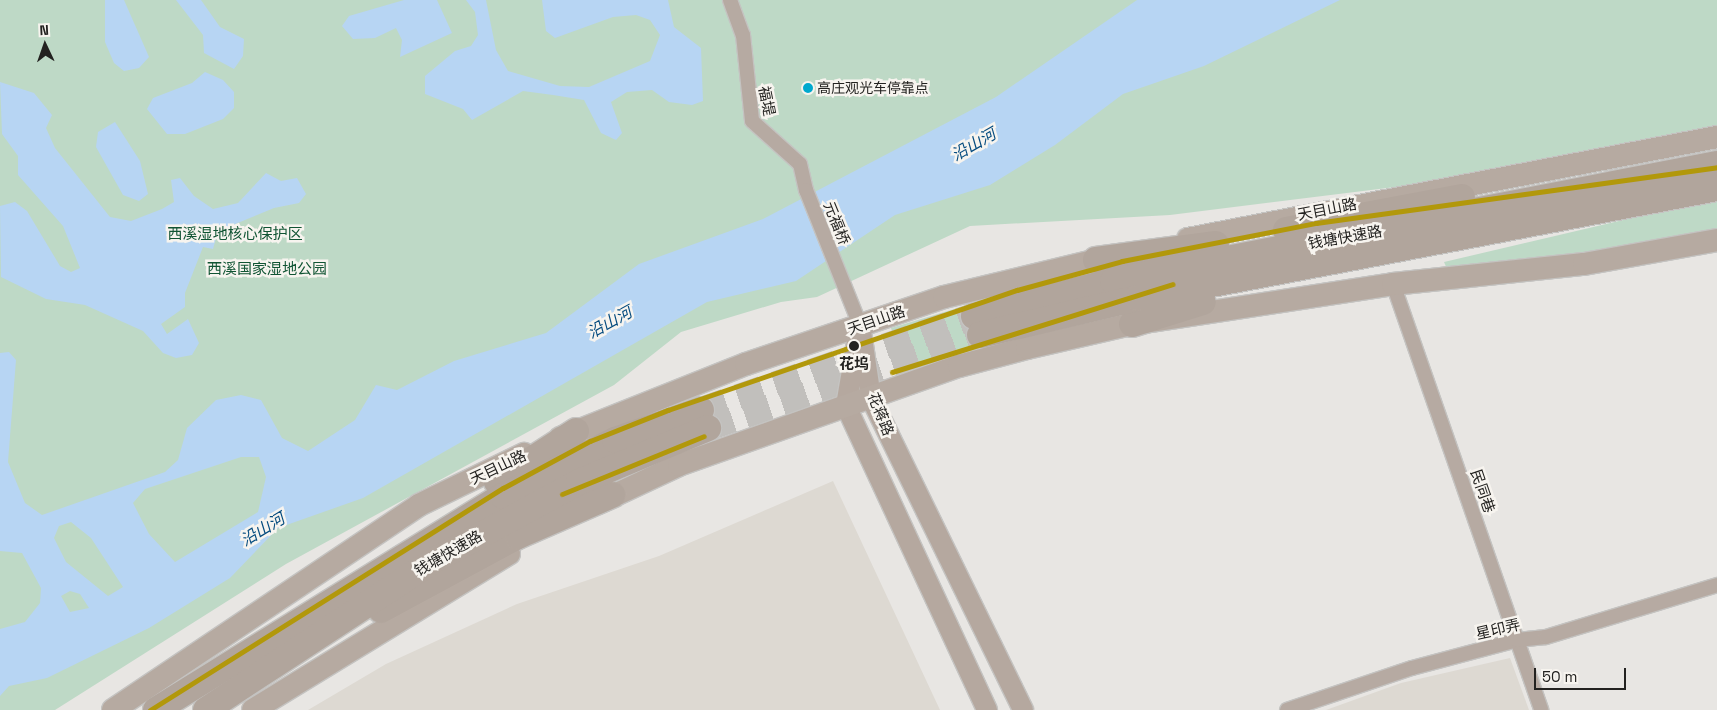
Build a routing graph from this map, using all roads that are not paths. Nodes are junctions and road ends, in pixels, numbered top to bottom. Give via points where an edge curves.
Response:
1 (730, 0) edge
2 (1717, 137) edge
3 (1717, 164) edge
4 (1673, 172) junction
5 (1717, 188) edge
6 (806, 190) joint
7 (1614, 207) junction
8 (1717, 240) edge
9 (1096, 260) junction
10 (1393, 284) junction
11 (1132, 324) junction
12 (860, 325) junction
13 (871, 398) junction
14 (846, 406) junction
15 (576, 431) junction
16 (612, 495) junction
17 (1717, 585) edge
18 (1517, 640) junction
19 (229, 664) junction
20 (211, 707) edge
21 (113, 710) edge
22 (156, 710) edge
23 (253, 710) edge
24 (987, 710) edge
25 (1023, 710) edge
26 (1287, 710) edge
27 (1541, 710) edge

1 - 6 street, 福堤 via 743,35 752,121 800,164
2 - 9 main road, 天目山路 via 1303,213
3 - 4 highway, 钱塘快速路
4 - 7 highway, 钱塘快速路 via 1113,281 977,326
4 - 9 highway via 1467,196 1205,246
5 - 7 highway, 钱塘快速路
6 - 12 street, 元福桥
7 - 11 highway via 1389,265 1178,307
8 - 10 main road via 1584,264
9 - 12 main road, 天目山路 via 944,297
10 - 11 main road
10 - 18 street, 民同巷
11 - 13 main road via 959,366
12 - 13 street, 花蒋路
12 - 14 street, 花蒋路
12 - 15 main road, 天目山路 via 746,364
13 - 14 main road
13 - 25 street, 花蒋路
14 - 16 main road via 679,465
14 - 24 street, 花蒋路
15 - 19 highway via 500,481 390,542
15 - 21 main road, 天目山路 via 419,505
16 - 20 highway via 518,536 347,626
16 - 23 main road
17 - 18 street, 星印弄 via 1546,637
18 - 26 street, 星印弄 via 1412,668
18 - 27 street, 民同巷
19 - 20 highway, 钱塘快速路 via 504,496 616,440 704,419 431,562 299,644
19 - 22 highway, 钱塘快速路

